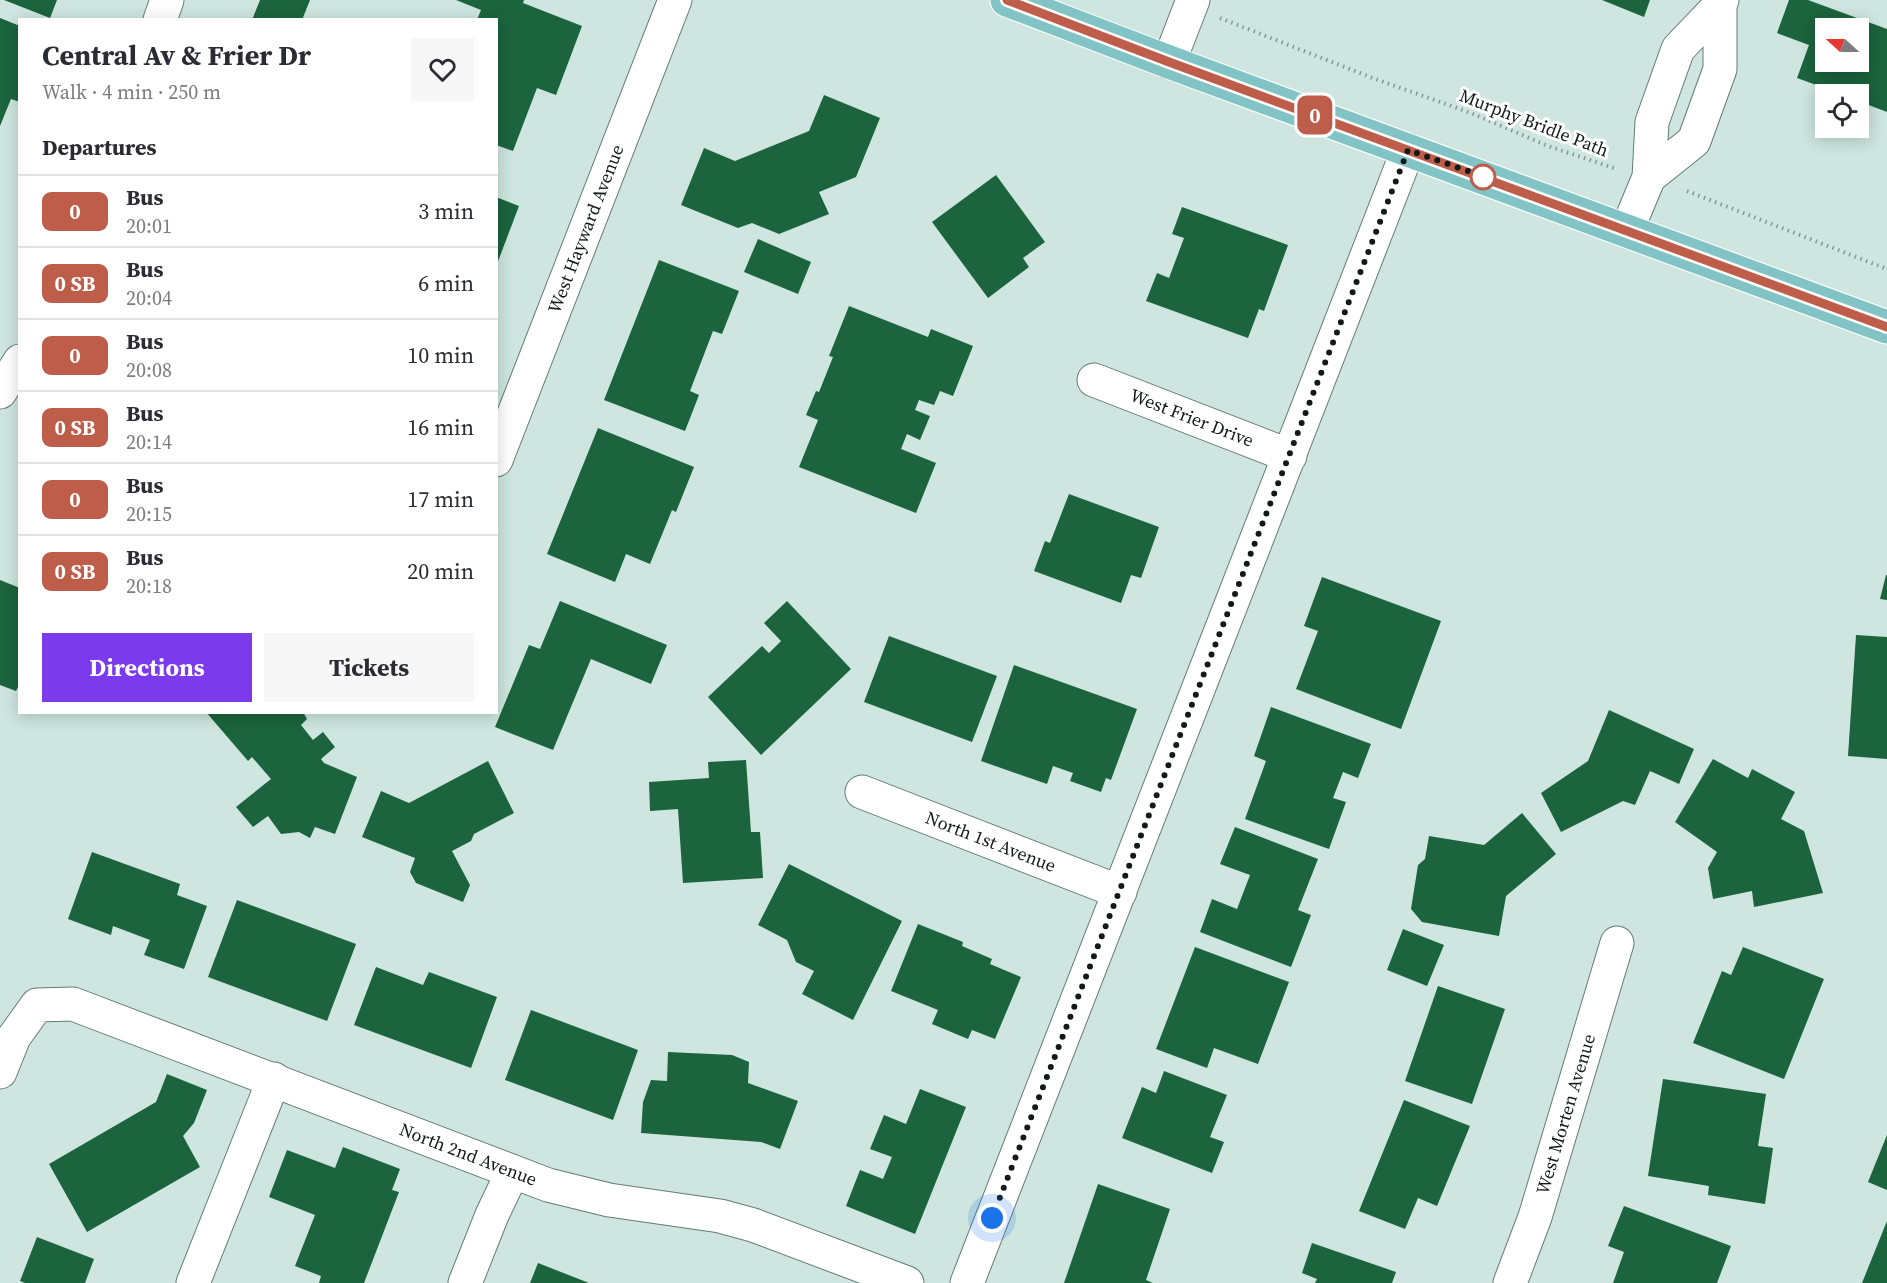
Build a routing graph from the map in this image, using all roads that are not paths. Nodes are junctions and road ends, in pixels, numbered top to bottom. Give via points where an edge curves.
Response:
1 (167, 0) edge
2 (675, 0) edge
3 (1007, 0) edge
4 (1721, 2) edge
5 (1191, 4) edge
6 (161, 18) edge
7 (1169, 62) junction
8 (1408, 150) junction
9 (1649, 177) junction
10 (1628, 230) junction
11 (1887, 327) edge
12 (18, 364) edge
13 (1094, 380) dead end
14 (0, 392) edge
15 (498, 455) edge
16 (1290, 456) junction
17 (862, 792) dead end
18 (1120, 892) junction
19 (1617, 943) dead end
20 (0, 1072) edge
21 (273, 1079) junction
22 (512, 1173) junction
23 (192, 1283) edge
24 (465, 1283) edge
25 (907, 1283) edge
26 (967, 1283) edge
27 (1510, 1283) edge

1 - 6 street
2 - 15 street, West Hayward Avenue
3 - 7 main road
4 - 9 street via 1678,49 1652,122
4 - 9 street via 1720,69 1694,141
5 - 7 street
7 - 8 main road
8 - 10 main road
8 - 16 street
9 - 10 street
10 - 11 main road
12 - 14 street
13 - 16 street, West Frier Drive
16 - 18 street
17 - 18 street, North 1st Avenue
18 - 26 street
19 - 27 street, West Morten Avenue via 1535,1217
20 - 21 street, North 2nd Avenue via 14,1037 37,1005 73,1004
21 - 22 street, North 2nd Avenue
21 - 23 street
22 - 24 street
22 - 25 street, North 2nd Avenue via 609,1200 720,1216 753,1225

